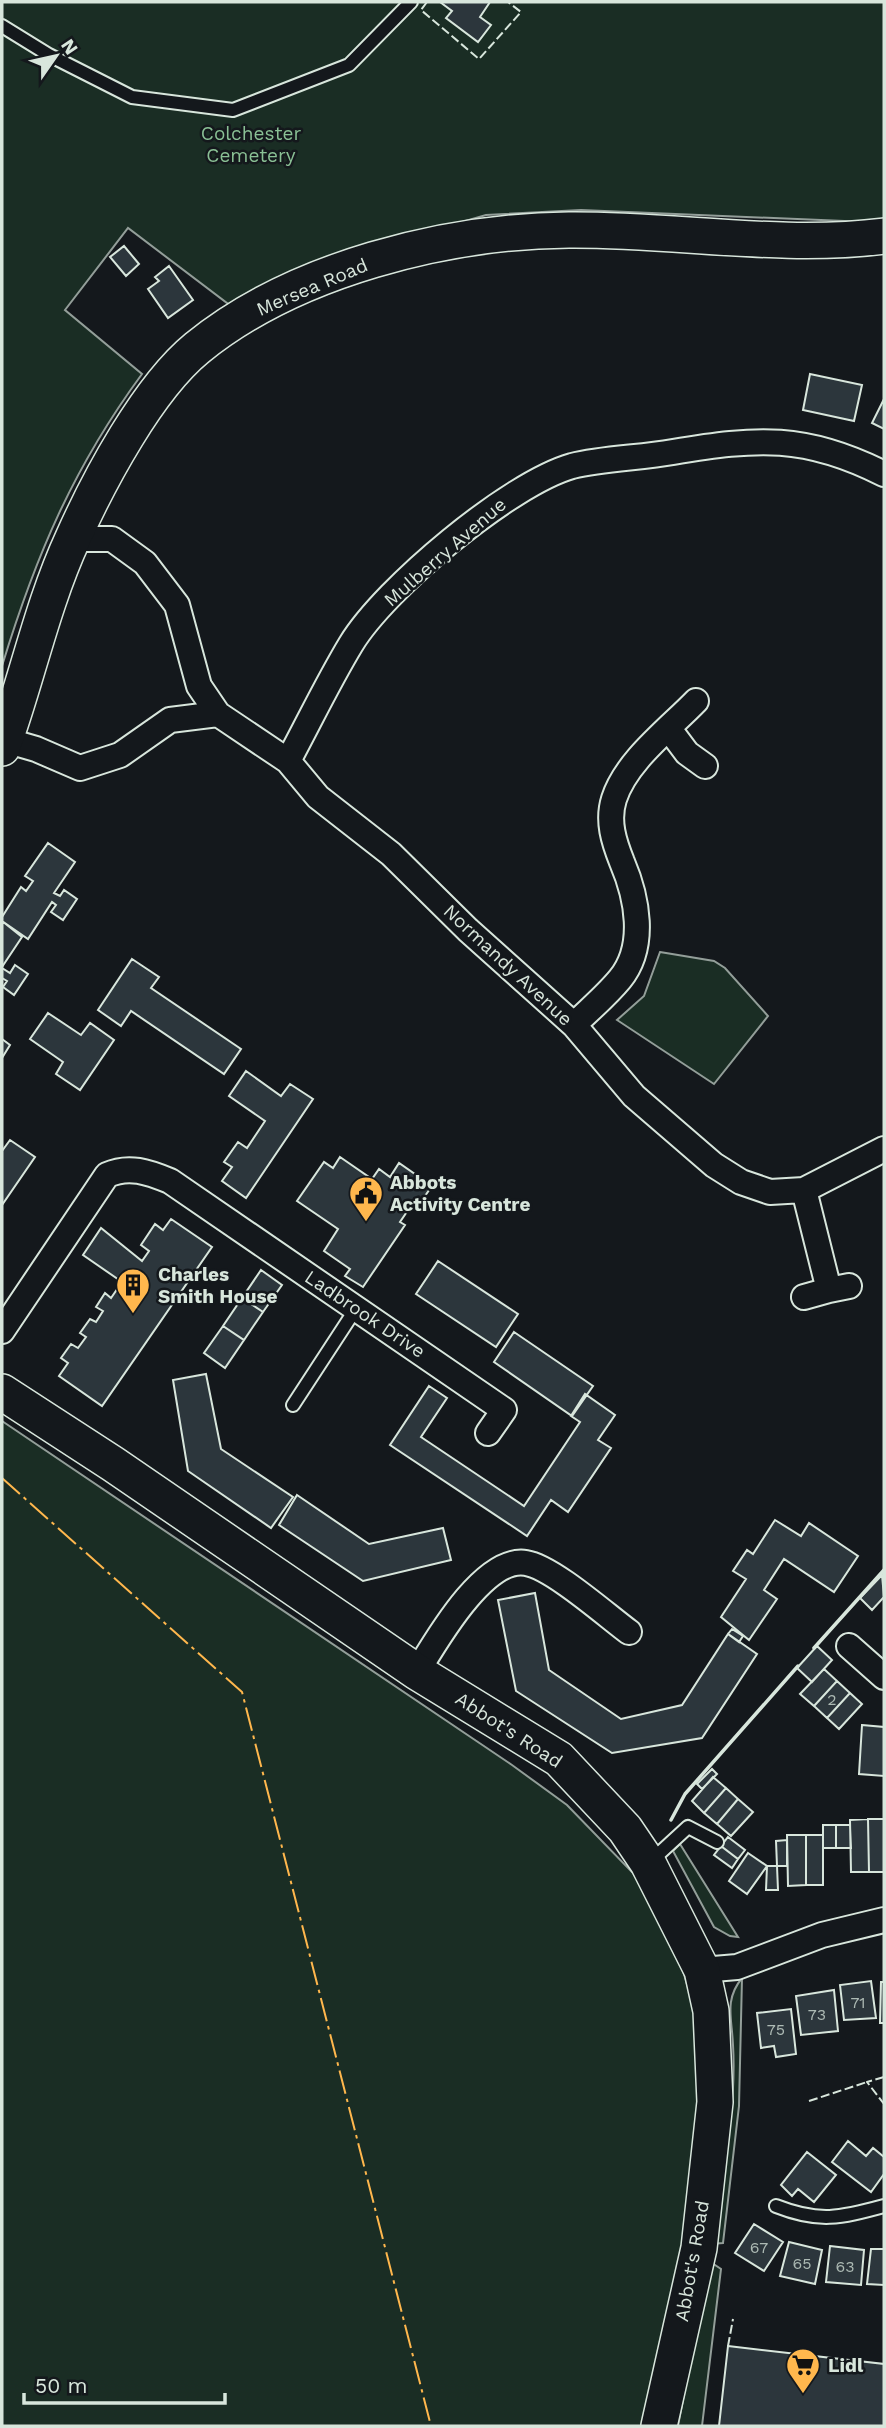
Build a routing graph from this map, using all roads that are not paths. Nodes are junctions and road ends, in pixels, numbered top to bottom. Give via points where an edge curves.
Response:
1 (411, 2) edge
2 (2, 26) edge
3 (884, 236) edge
4 (884, 474) edge
5 (73, 539) junction
6 (696, 701) dead end
7 (218, 714) junction
8 (668, 729) junction
9 (3, 744) edge
10 (288, 761) junction
11 (705, 766) dead end
12 (574, 1025) junction
13 (884, 1149) edge
14 (804, 1190) junction
15 (804, 1297) dead end
16 (357, 1307) junction
17 (2, 1331) edge
18 (2, 1392) edge
19 (293, 1405) dead end
20 (488, 1433) dead end
21 (629, 1632) dead end
22 (849, 1646) dead end
23 (417, 1672) junction
24 (884, 1677) edge
25 (717, 1842) dead end
26 (648, 1863) junction
27 (884, 1920) edge
28 (702, 1969) junction
29 (776, 2206) dead end
30 (884, 2206) edge
31 (659, 2426) edge

1 - 2 lane via 349,65 233,110 132,97
3 - 5 street, Mersea Road via 827,239 535,232 465,238 396,253 320,280 247,314 196,349 120,447
4 - 10 street, Mulberry Avenue via 846,455 807,446 739,442 573,466 527,485 498,503 398,589 360,633
5 - 7 street, Normandy Avenue via 112,539 145,563 177,604 199,686
5 - 9 street, Mersea Road
6 - 8 street
7 - 9 street via 170,720 120,755 80,768 36,749
7 - 10 street, Normandy Avenue
8 - 11 street via 687,753
8 - 12 street via 633,766 614,800 612,836 638,908 630,957 622,978
10 - 12 street, Normandy Avenue via 318,797 391,854
12 - 14 street, Normandy Avenue via 634,1097 714,1164 741,1182 770,1192
13 - 14 street, Normandy Avenue
14 - 15 street via 839,1288
16 - 17 street, Ladbrook Drive via 170,1181 131,1169 107,1175 95,1188
16 - 19 lane
16 - 20 street, Ladbrook Drive via 504,1410
18 - 23 street, Abbot's Road
21 - 23 street via 562,1582 527,1563 505,1565 484,1579
22 - 24 street
23 - 26 street, Abbot's Road via 559,1759 625,1829
25 - 26 lane via 688,1827
26 - 28 street, Abbot's Road
27 - 28 street via 822,1935 737,1967
28 - 31 street, Abbot's Road via 711,2011 715,2102 699,2248
29 - 30 lane via 818,2218

